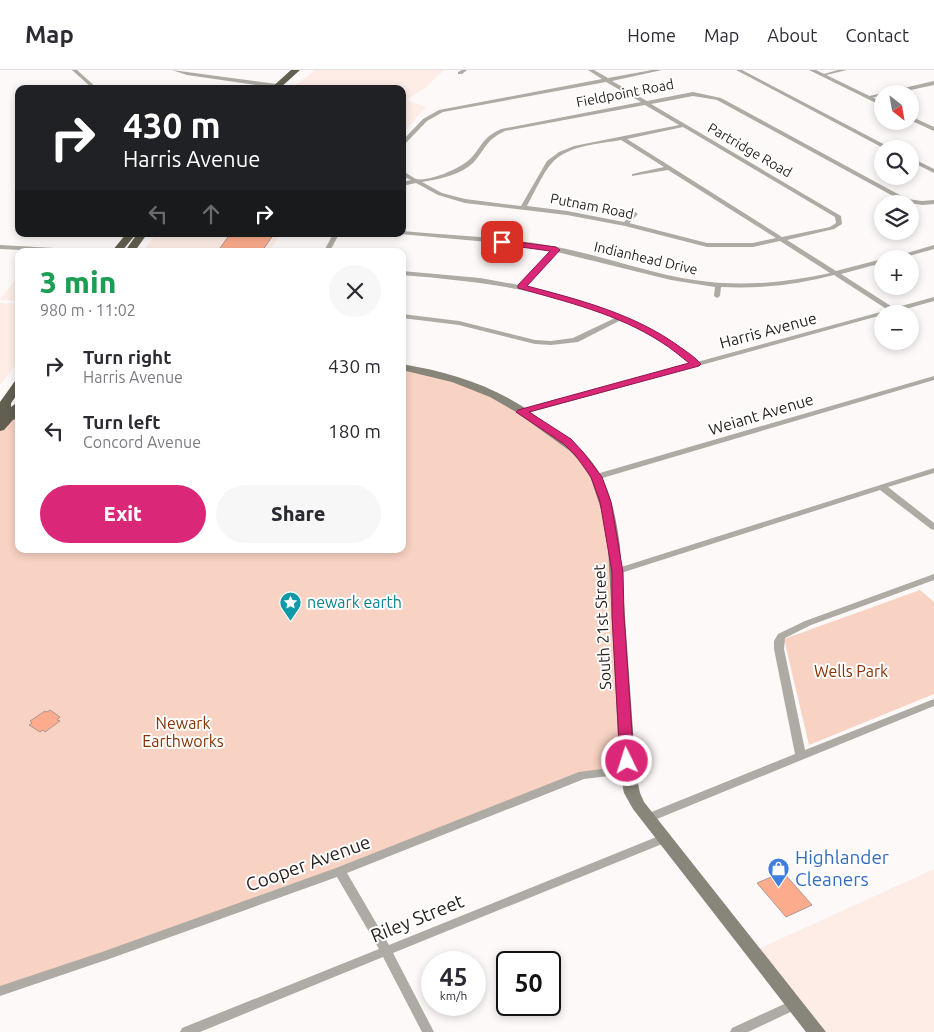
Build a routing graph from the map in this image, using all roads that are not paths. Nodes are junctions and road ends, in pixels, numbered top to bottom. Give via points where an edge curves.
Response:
1 (74, 70) edge
2 (174, 70) edge
3 (296, 70) edge
4 (305, 70) edge
5 (590, 70) edge
6 (660, 70) edge
7 (738, 70) edge
8 (812, 70) edge
9 (845, 70) edge
10 (822, 75) junction
11 (607, 80) junction
12 (934, 83) edge
13 (91, 85) edge
14 (258, 85) edge
15 (281, 85) edge
16 (282, 85) edge
17 (919, 86) edge
18 (874, 96) edge
19 (868, 97) junction
20 (874, 100) edge
21 (645, 102) junction
22 (919, 122) edge
23 (684, 125) junction
24 (934, 129) edge
25 (622, 138) junction
26 (406, 141) edge
27 (874, 141) edge
28 (919, 164) edge
29 (669, 168) junction
30 (934, 171) edge
31 (406, 175) edge
32 (634, 175) dead end
33 (415, 181) junction
34 (406, 183) edge
35 (934, 202) edge
36 (524, 206) junction
37 (635, 214) dead end
38 (625, 224) junction
39 (406, 233) edge
40 (130, 237) edge
41 (131, 237) edge
42 (140, 237) edge
43 (781, 239) junction
44 (0, 247) edge
45 (934, 247) edge
46 (18, 248) edge
47 (120, 248) edge
48 (127, 248) edge
49 (131, 248) edge
50 (556, 250) junction
51 (919, 251) edge
52 (874, 263) edge
53 (406, 273) edge
54 (835, 273) junction
55 (718, 286) junction
56 (521, 287) junction
57 (717, 296) dead end
58 (934, 299) edge
59 (885, 305) edge
60 (912, 305) edge
61 (874, 315) edge
62 (406, 316) edge
63 (620, 318) junction
64 (696, 364) junction
65 (406, 368) edge
66 (934, 378) edge
67 (15, 388) edge
68 (15, 409) edge
69 (521, 412) junction
70 (15, 417) edge
71 (2, 422) edge
72 (934, 470) edge
73 (596, 477) junction
74 (882, 487) junction
75 (934, 526) edge
76 (618, 572) junction
77 (934, 577) edge
78 (934, 702) edge
79 (801, 756) junction
80 (628, 774) junction
81 (648, 818) junction
82 (663, 839) junction
83 (340, 871) junction
84 (386, 951) junction
85 (0, 991) edge
86 (795, 1004) junction
87 (186, 1032) edge
88 (428, 1032) edge
89 (736, 1032) edge
90 (817, 1032) edge

1 - 13 street
2 - 14 street
3 - 15 highway
4 - 16 highway
5 - 11 street, Partridge Road
6 - 11 street
7 - 27 street
8 - 10 street
9 - 10 street
10 - 19 street
11 - 21 street, Partridge Road
11 - 26 street via 441,111 425,120
12 - 17 street
18 - 19 street
19 - 20 street
21 - 23 street, Partridge Road
21 - 33 street, Fieldpoint Road via 503,130 484,141 462,168
21 - 35 street, Fieldpoint Road via 690,94 715,97 890,194 914,203
22 - 24 street
23 - 25 street
23 - 43 street, Partridge Road via 839,219 839,224 832,228
25 - 29 street
25 - 36 street via 556,155
28 - 30 street
29 - 32 street
29 - 43 street
31 - 33 street, Putnam Road
33 - 34 street, Fieldpoint Road
33 - 36 street, Putnam Road via 440,194 465,201
36 - 38 street, Putnam Road
37 - 38 street
38 - 43 street, Putnam Road via 707,245 738,246
39 - 50 street, Indianhead Drive
40 - 47 highway
41 - 48 highway
42 - 49 highway
43 - 54 street
44 - 46 street
45 - 51 street
50 - 55 street, Indianhead Drive via 658,276
50 - 56 street
52 - 54 street, Indianhead Drive
53 - 56 street via 470,278
54 - 55 street, Indianhead Drive via 777,284
54 - 59 street
55 - 57 street
56 - 63 street via 584,304
58 - 60 street, Harris Avenue
61 - 64 street, Harris Avenue
62 - 63 street via 459,322 551,344 576,340
63 - 64 street via 664,340
64 - 69 street, Harris Avenue
65 - 69 main road, South 21st Street via 470,385
66 - 73 street, Weiant Avenue
67 - 71 highway via 4,402
68 - 71 highway
69 - 73 main road, South 21st Street via 567,442
70 - 71 main road
72 - 74 street
73 - 76 main road, South 21st Street via 606,502
74 - 75 street
74 - 76 street
76 - 80 main road, South 21st Street
77 - 79 street via 808,623 780,638 779,649
78 - 79 street
79 - 81 street
80 - 81 main road, South 21st Street via 632,793
80 - 83 street, Cooper Avenue via 583,775
81 - 82 main road, South 21st Street
82 - 84 street, Riley Street
82 - 86 main road, South 21st Street
83 - 84 street
83 - 85 street, Cooper Avenue
84 - 87 street, Riley Street
84 - 88 street
86 - 89 street
86 - 90 main road, South 21st Street

